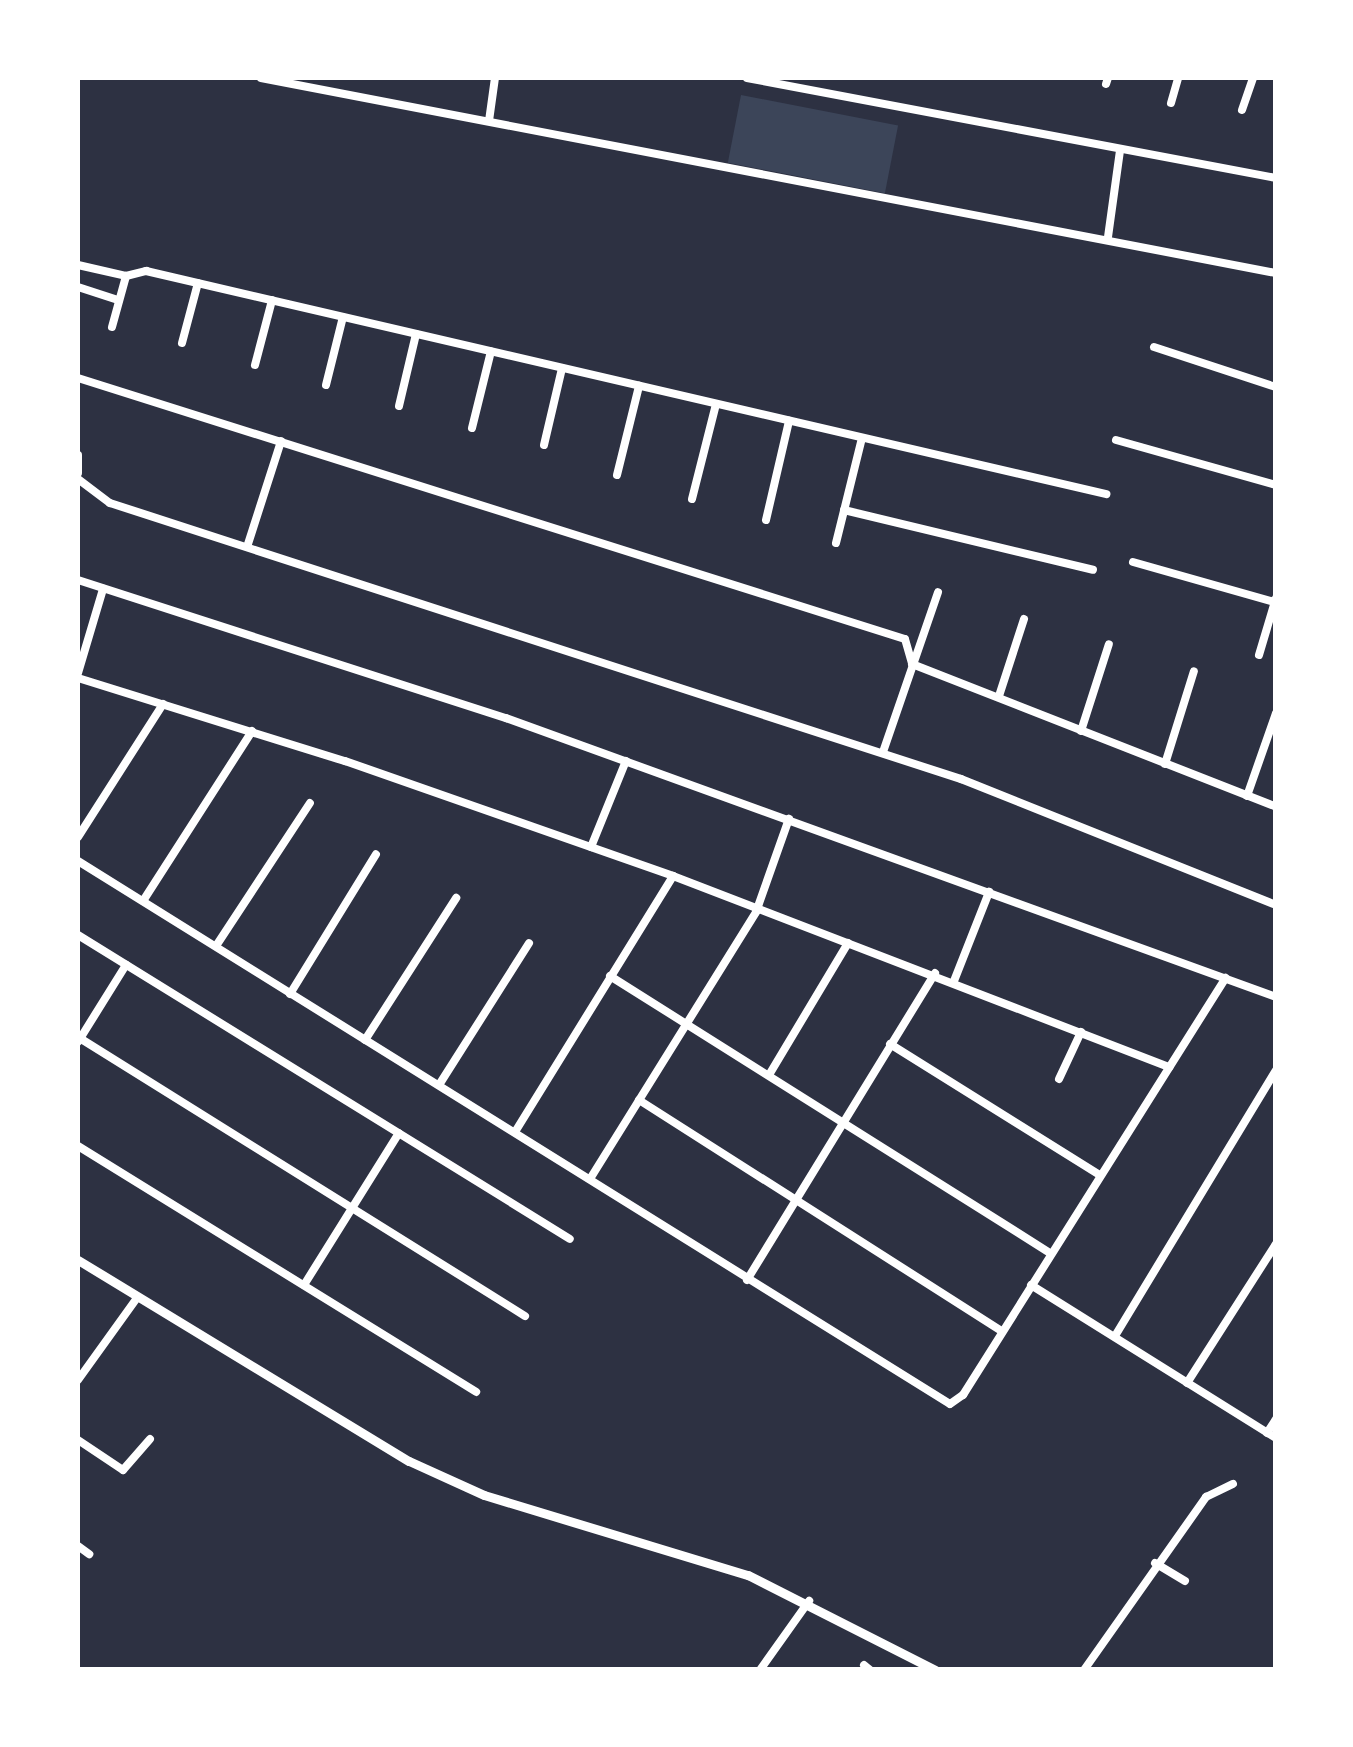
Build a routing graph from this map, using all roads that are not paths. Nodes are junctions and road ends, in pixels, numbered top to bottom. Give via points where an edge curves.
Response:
1 (261, 78) edge
2 (496, 78) edge
3 (748, 78) edge
4 (1178, 78) edge
5 (1253, 78) edge
6 (1171, 103) dead end
7 (1242, 110) dead end
8 (489, 122) junction
9 (1120, 150) junction
10 (1276, 178) edge
11 (1108, 236) junction
12 (78, 266) edge
13 (1276, 273) edge
14 (126, 276) junction
15 (198, 283) junction
16 (78, 287) edge
17 (118, 300) junction
18 (272, 300) junction
19 (343, 317) junction
20 (112, 326) dead end
21 (416, 334) junction
22 (182, 344) dead end
23 (1154, 346) dead end
24 (491, 352) junction
25 (254, 365) dead end
26 (562, 368) junction
27 (78, 378) edge
28 (326, 386) dead end
29 (639, 386) junction
30 (1276, 387) edge
31 (716, 404) junction
32 (399, 406) dead end
33 (789, 421) junction
34 (472, 428) dead end
35 (862, 438) junction
36 (1116, 440) dead end
37 (281, 442) junction
38 (544, 444) dead end
39 (78, 456) edge
40 (617, 475) dead end
41 (78, 476) edge
42 (1276, 485) edge
43 (1106, 494) dead end
44 (692, 499) dead end
45 (844, 510) junction
46 (766, 520) dead end
47 (836, 543) dead end
48 (248, 544) junction
49 (1133, 562) dead end
50 (1093, 570) dead end
51 (78, 580) edge
52 (103, 589) junction
53 (938, 592) dead end
54 (1275, 600) edge
55 (1024, 619) dead end
56 (1108, 644) dead end
57 (1259, 655) dead end
58 (912, 664) junction
59 (1194, 671) dead end
60 (78, 676) edge
61 (999, 696) junction
62 (162, 704) junction
63 (1276, 714) edge
64 (252, 731) junction
65 (1080, 731) junction
66 (883, 752) junction
67 (626, 761) junction
68 (1164, 764) junction
69 (1247, 796) junction
70 (310, 803) dead end
71 (1276, 808) edge
72 (789, 819) junction
73 (78, 838) edge
74 (591, 847) junction
75 (376, 854) dead end
76 (78, 861) edge
77 (673, 876) junction
78 (989, 892) junction
79 (456, 898) dead end
80 (143, 901) junction
81 (1276, 905) edge
82 (756, 912) junction
83 (78, 934) edge
84 (530, 942) dead end
85 (848, 943) junction
86 (216, 946) junction
87 (126, 965) junction
88 (935, 974) junction
89 (610, 976) junction
90 (1226, 978) junction
91 (954, 981) junction
92 (290, 994) junction
93 (1276, 997) edge
94 (688, 1023) junction
95 (1082, 1032) junction
96 (78, 1040) edge
97 (365, 1040) junction
98 (890, 1044) junction
99 (1170, 1066) junction
100 (1276, 1070) edge
101 (769, 1074) junction
102 (1059, 1079) dead end
103 (439, 1086) junction
104 (639, 1100) junction
105 (842, 1126) junction
106 (515, 1132) junction
107 (399, 1133) junction
108 (78, 1146) edge
109 (1100, 1175) junction
110 (590, 1179) junction
111 (798, 1201) junction
112 (352, 1207) junction
113 (570, 1239) dead end
114 (1276, 1244) edge
115 (1050, 1254) junction
116 (78, 1260) edge
117 (747, 1280) junction
118 (1030, 1284) junction
119 (304, 1285) junction
120 (137, 1298) junction
121 (525, 1316) dead end
122 (1002, 1331) junction
123 (1114, 1336) junction
124 (78, 1380) edge
125 (1187, 1383) junction
126 (476, 1392) dead end
127 (1276, 1419) edge
128 (1271, 1435) edge
129 (150, 1439) dead end
130 (78, 1440) edge
131 (1233, 1484) dead end
132 (78, 1546) edge
133 (90, 1554) dead end
134 (1155, 1563) junction
135 (1185, 1581) dead end
136 (809, 1601) junction
137 (760, 1670) edge
138 (935, 1670) edge
139 (1084, 1670) edge

1 - 8 street
2 - 8 street
3 - 9 street
4 - 6 street
5 - 7 street
8 - 11 street
9 - 10 street
9 - 11 street
11 - 13 street
12 - 14 street
14 - 15 street via 146,271
14 - 17 street
15 - 18 street
15 - 22 street
16 - 17 street
17 - 20 street
18 - 19 street
18 - 25 street
19 - 21 street
19 - 28 street
21 - 24 street
21 - 32 street
23 - 30 street
24 - 26 street
24 - 34 street
26 - 29 street
26 - 38 street
27 - 37 street
29 - 31 street
29 - 40 street
31 - 33 street
31 - 44 street
33 - 35 street
33 - 46 street
35 - 43 street
35 - 45 street
36 - 42 street
37 - 48 street
37 - 58 street via 905,639
39 - 41 street
41 - 48 street via 110,503
45 - 47 street
45 - 50 street
48 - 66 street
49 - 54 street
51 - 52 street
52 - 60 street
52 - 67 street
53 - 58 street
54 - 57 street
55 - 61 street
56 - 65 street
58 - 61 street
58 - 66 street
59 - 68 street
60 - 62 street
61 - 65 street
62 - 64 street
62 - 73 street
63 - 69 street
64 - 74 street
64 - 80 street
65 - 68 street
66 - 81 street
67 - 72 street
67 - 74 street
68 - 69 street
69 - 71 street
70 - 86 street
72 - 78 street
72 - 82 street
74 - 77 street
75 - 92 street
76 - 80 street
77 - 82 street
77 - 89 street
78 - 90 street
78 - 91 street
79 - 97 street
80 - 86 street
82 - 85 street
82 - 94 street
83 - 87 street
84 - 103 street
85 - 88 street
85 - 101 street
86 - 92 street
87 - 96 street
87 - 107 street
88 - 91 street
88 - 98 street
89 - 94 street
89 - 106 street
90 - 93 street
90 - 99 street
91 - 95 street
92 - 97 street
94 - 101 street
94 - 104 street
95 - 99 street
95 - 102 street
96 - 112 street
97 - 103 street
98 - 105 street
98 - 109 street
99 - 109 street
100 - 123 street
101 - 105 street
103 - 106 street
104 - 110 street
104 - 111 street
105 - 111 street
105 - 115 street
106 - 110 street
107 - 112 street
107 - 113 street
108 - 119 street
109 - 115 street
110 - 117 street
111 - 117 street
111 - 122 street
112 - 119 street
112 - 121 street
114 - 125 street
115 - 118 street
116 - 120 street
117 - 122 street via 950,1404
118 - 122 street
118 - 123 street
119 - 126 street
120 - 124 street
120 - 136 street via 354,1432 445,1478 701,1558
123 - 125 street
125 - 128 street
127 - 128 street
129 - 130 street via 124,1470
131 - 134 street via 1206,1497
132 - 133 street
134 - 135 street
134 - 139 street
136 - 137 street
136 - 138 street

